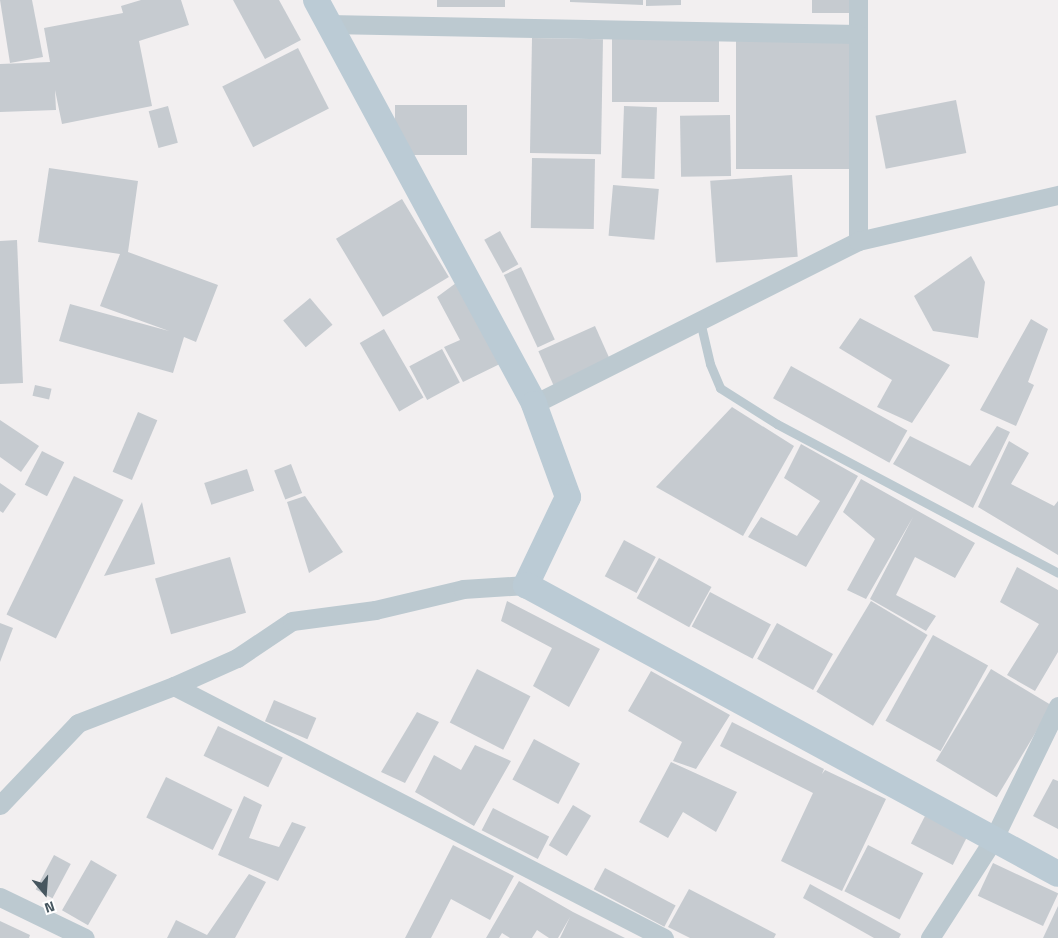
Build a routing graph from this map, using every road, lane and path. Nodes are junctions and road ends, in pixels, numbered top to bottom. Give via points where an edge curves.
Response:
1 (316, 0) edge
2 (858, 0) edge
3 (328, 24) junction
4 (858, 34) junction
5 (1058, 195) edge
6 (858, 242) junction
7 (700, 321) junction
8 (534, 404) junction
9 (1058, 573) edge
10 (526, 585) junction
11 (174, 686) junction
12 (1058, 706) edge
13 (0, 805) edge
14 (992, 840) junction
15 (1058, 874) edge
16 (0, 898) edge
17 (85, 938) edge
18 (664, 938) edge
19 (930, 938) edge

1 - 3 street
2 - 4 street
3 - 4 street
3 - 8 street
4 - 6 street
5 - 6 street
6 - 7 street
7 - 8 street
7 - 9 lane via 710,364 720,388 778,424
8 - 10 street via 568,497
10 - 11 street via 463,589 375,610 292,621 237,658
10 - 14 street
11 - 13 street via 78,723
11 - 18 street
12 - 14 street
14 - 15 street
14 - 19 street
16 - 17 street

